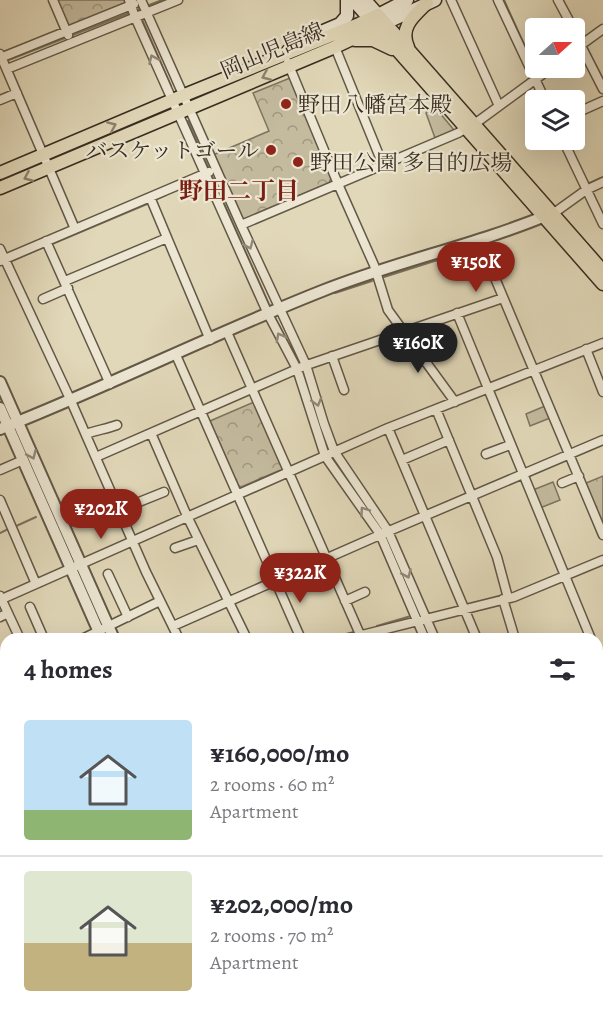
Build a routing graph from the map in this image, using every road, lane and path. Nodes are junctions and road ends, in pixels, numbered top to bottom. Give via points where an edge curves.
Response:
1 (53, 0) edge
2 (178, 0) edge
3 (347, 0) edge
4 (352, 0) edge
5 (365, 0) edge
6 (382, 0) edge
7 (391, 0) edge
8 (407, 0) edge
9 (451, 0) edge
10 (498, 0) edge
11 (558, 0) edge
12 (431, 2) edge
13 (138, 7) edge
14 (568, 18) edge
15 (377, 21) junction
16 (603, 29) edge
17 (69, 36) junction
18 (348, 41) junction
19 (585, 43) edge
20 (335, 47) junction
21 (403, 50) junction
22 (525, 53) edge
23 (284, 54) junction
24 (585, 59) edge
25 (2, 60) edge
26 (289, 66) junction
27 (538, 78) joint
28 (603, 89) edge
29 (542, 90) edge
30 (17, 93) junction
31 (177, 98) junction
32 (0, 100) edge
33 (603, 101) edge
34 (499, 106) junction
35 (585, 109) edge
36 (183, 111) junction
37 (470, 126) junction
38 (568, 150) edge
39 (44, 155) junction
40 (383, 165) junction
41 (49, 168) junction
42 (210, 172) junction
43 (0, 173) edge
44 (603, 182) edge
45 (338, 184) junction
46 (0, 189) edge
47 (586, 190) junction
48 (150, 197) junction
49 (549, 215) junction
50 (603, 224) edge
51 (241, 225) junction
52 (75, 229) junction
53 (167, 238) junction
54 (46, 241) junction
55 (480, 244) junction
56 (0, 249) edge
57 (2, 260) edge
58 (603, 271) edge
59 (376, 272) junction
60 (603, 284) edge
61 (66, 285) junction
62 (43, 298) dead end
63 (503, 298) junction
64 (273, 312) junction
65 (457, 313) junction
66 (227, 332) junction
67 (402, 332) junction
68 (210, 340) junction
69 (603, 343) edge
70 (585, 349) junction
71 (176, 355) junction
72 (332, 356) junction
73 (301, 367) junction
74 (533, 369) junction
75 (0, 382) edge
76 (110, 384) junction
77 (252, 389) junction
78 (487, 389) junction
79 (344, 390) dead end
80 (603, 392) edge
81 (72, 401) junction
82 (455, 402) junction
83 (0, 408) edge
84 (436, 409) junction
85 (201, 411) junction
86 (9, 425) edge
87 (117, 425) dead end
88 (388, 428) junction
89 (151, 433) junction
90 (86, 434) junction
91 (448, 440) junction
92 (603, 440) edge
93 (510, 445) junction
94 (330, 453) junction
95 (486, 454) dead end
96 (570, 454) junction
97 (96, 457) junction
98 (23, 460) junction
99 (402, 460) junction
100 (0, 470) edge
101 (289, 472) junction
102 (522, 474) junction
103 (577, 477) junction
104 (562, 483) dead end
105 (164, 492) dead end
106 (238, 494) junction
107 (471, 495) junction
108 (0, 500) edge
109 (119, 510) junction
110 (187, 516) junction
111 (426, 517) junction
112 (384, 533) junction
113 (603, 535) edge
114 (198, 540) junction
115 (132, 541) junction
116 (175, 548) dead end
117 (326, 559) junction
118 (603, 560) edge
119 (81, 563) junction
120 (71, 568) junction
121 (108, 574) dead end
122 (565, 576) junction
123 (275, 580) junction
124 (36, 584) junction
125 (365, 592) dead end
126 (1, 597) edge
127 (506, 598) junction
128 (160, 601) junction
129 (345, 601) junction
130 (227, 602) junction
131 (30, 607) dead end
132 (465, 608) junction
133 (4, 615) edge
134 (128, 617) junction
135 (422, 619) junction
136 (173, 626) junction
137 (103, 632) edge
138 (16, 633) edge
139 (41, 633) edge
140 (176, 633) edge
141 (244, 633) edge
142 (298, 633) edge
143 (359, 633) edge
144 (375, 633) edge
145 (424, 633) edge
146 (431, 633) edge
147 (475, 633) edge
148 (514, 633) edge
149 (589, 633) edge

1 - 17 street
2 - 13 street
3 - 23 main road via 346,16 340,24 300,41
4 - 15 main road
5 - 15 main road
6 - 7 main road
8 - 15 main road
9 - 34 street
10 - 22 street
11 - 14 street
12 - 15 main road
12 - 21 main road via 406,28
13 - 17 street
13 - 31 street
15 - 18 main road, 岡山児島線
15 - 21 main road
15 - 23 main road, 岡山児島線
16 - 19 street
17 - 25 street
18 - 20 main road, 岡山児島線
18 - 21 main road via 373,40
20 - 26 main road, 岡山児島線
20 - 40 street
21 - 37 main road
23 - 26 street
23 - 31 main road, 岡山児島線
24 - 28 street
25 - 30 street
26 -> 36 main road, 岡山児島線
26 - 45 street
27 - 29 street
27 - 34 street
30 - 32 street
30 - 39 street
31 - 36 street
39 -> 31 main road, 岡山児島線
33 - 35 street
34 - 37 street
36 - 41 main road, 岡山児島線
36 - 42 street
37 - 40 street
37 - 49 main road
38 - 47 street
39 - 41 street
39 - 43 main road, 岡山児島線
40 - 45 street
41 -> 46 main road, 岡山児島線
41 - 52 street
42 - 48 street
42 - 51 street
42 - 64 street
44 - 47 street
45 - 51 street
45 - 59 street
47 - 49 street
47 - 50 street
48 - 52 street
48 - 53 street
49 - 55 street
49 - 58 main road
49 - 60 main road
51 -> 64 street
52 - 54 street
53 - 61 street
53 - 68 street
54 - 57 street
54 - 61 street
55 - 59 street
55 - 63 street
56 - 57 street
57 - 81 street
59 - 64 street
59 - 67 street via 388,310
61 - 62 street
61 - 76 street
63 - 65 street
63 - 74 street
64 - 66 street
64 - 73 street
65 - 67 street
65 - 78 street
66 - 68 street
66 - 77 street
67 - 72 street
67 - 82 street
68 - 71 street
69 - 70 street
70 - 74 street
70 - 80 street
71 - 76 street
71 - 85 street
72 - 73 street
72 - 79 street
73 - 77 street
73 - 94 street via 324,424
74 - 78 street
74 - 96 street
75 - 86 street
76 - 81 street
77 - 85 street
77 - 101 street
78 - 82 street
78 - 93 street
81 - 86 street
81 - 90 street
82 - 84 street
83 - 86 street
84 - 88 street
84 - 91 street
85 - 89 street
85 - 106 street
86 - 98 street
86 -> 119 street
87 - 90 street
88 - 94 street
88 - 99 street
89 - 97 street
89 - 110 street
90 - 97 street
91 - 99 street
91 - 107 street
92 - 96 street
93 - 95 street
93 - 102 street
94 - 101 street
94 - 112 street
96 - 102 street
96 - 103 street
97 - 109 street
98 - 100 street
98 - 120 street
99 - 111 street
101 - 106 street
101 - 117 street
102 - 107 street
102 - 122 street
103 - 104 street
103 - 113 street
105 - 109 street
106 - 110 street
106 - 123 street
107 - 111 street
107 - 127 street via 497,557
108 - 124 street
109 - 115 street
110 - 114 street
110 - 115 street
111 - 112 street
111 - 132 street
112 - 117 street
112 - 135 street
114 - 116 street
114 - 130 street
115 - 119 street
115 - 128 street
117 - 123 street
117 - 129 street
118 - 122 street
119 - 120 street
119 - 137 street
120 - 124 street
120 - 137 street
121 - 134 street
122 - 127 street
122 - 149 street
123 - 130 street
123 - 142 street
124 - 126 street
125 - 129 street
126 - 133 street
127 - 132 street
127 - 148 street
128 - 134 street
128 - 136 street
129 - 143 street
130 - 136 street
130 - 141 street
131 - 139 street
132 - 135 street
132 - 147 street
133 - 138 street
134 - 137 street
135 - 144 street
135 - 145 street
135 - 146 street
136 - 140 street

